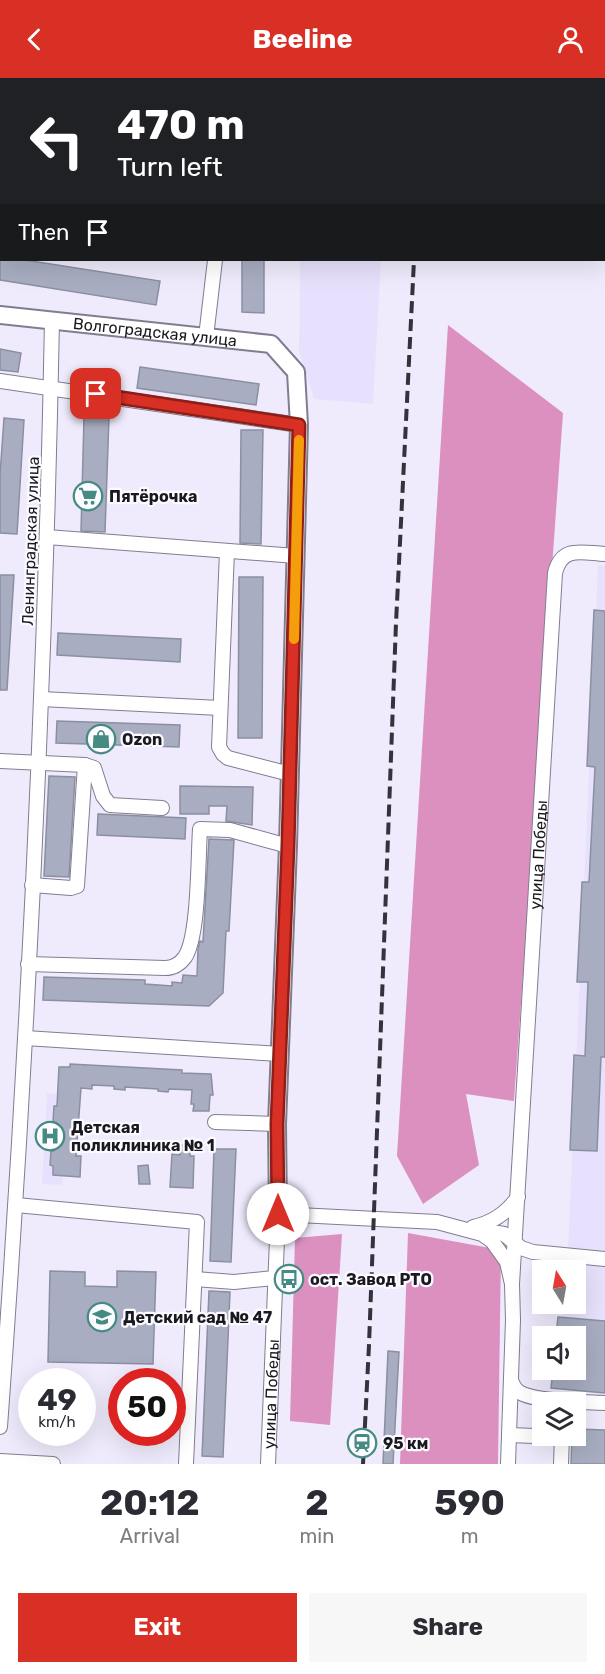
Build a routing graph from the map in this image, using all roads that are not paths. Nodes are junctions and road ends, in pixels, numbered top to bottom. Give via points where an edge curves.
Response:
1 (215, 261) edge
2 (0, 315) edge
3 (52, 321) junction
4 (206, 337) junction
5 (296, 372) joint
6 (0, 381) edge
7 (51, 387) junction
8 (299, 425) junction
9 (47, 537) junction
10 (227, 551) junction
11 (605, 554) edge
12 (296, 556) junction
13 (41, 699) junction
14 (220, 708) junction
15 (0, 761) edge
16 (38, 763) junction
17 (85, 765) junction
18 (290, 774) junction
19 (162, 808) dead end
20 (288, 846) junction
21 (32, 885) junction
22 (28, 964) junction
23 (24, 1038) junction
24 (280, 1054) junction
25 (215, 1122) dead end
26 (277, 1124) junction
27 (518, 1197) junction
28 (16, 1205) junction
29 (278, 1214) junction
30 (465, 1228) junction
31 (515, 1243) junction
32 (605, 1259) edge
33 (6, 1273) edge
34 (274, 1278) junction
35 (195, 1279) junction
36 (512, 1284) junction
37 (512, 1380) junction
38 (531, 1396) joint
39 (586, 1402) edge
40 (605, 1403) edge
41 (0, 1427) edge
42 (510, 1428) junction
43 (532, 1431) edge
44 (562, 1446) edge
45 (0, 1461) edge
46 (53, 1464) edge
47 (186, 1464) edge
48 (268, 1464) edge
49 (508, 1464) edge
50 (561, 1464) edge

1 - 4 street
2 - 3 main road, Волгоградская улица
3 - 4 main road, Волгоградская улица
3 - 7 street, Ленинградская улица
4 - 5 main road, Волгоградская улица via 271,344
5 - 8 main road, улица Победы
6 - 7 street
7 - 8 street
7 - 9 street, Ленинградская улица
8 - 12 main road, улица Победы
9 - 10 street
9 - 13 street, Ленинградская улица
10 - 12 street
10 - 14 street
11 - 27 street, улица Победы via 568,553 559,560 555,573
12 - 18 main road, улица Победы
13 - 14 street
13 - 16 street, Ленинградская улица
14 - 18 street via 218,740 223,754 239,762
15 - 16 street
16 - 17 street
16 - 21 street, Ленинградская улица
17 - 19 street via 94,768 110,805
17 - 21 street via 78,886
18 - 20 main road, улица Победы
20 - 22 street via 230,830 200,829 194,931 184,959 174,967
20 - 24 main road, улица Победы
21 - 22 street, Ленинградская улица
22 - 23 street, Ленинградская улица
23 - 24 street
23 - 28 street, Ленинградская улица
24 - 26 main road, улица Победы
25 - 26 street
26 - 29 main road, улица Победы
27 - 30 street, улица Победы via 492,1221
27 - 31 street, улица Победы
28 - 33 street, Ленинградская улица
28 - 35 street via 196,1222
29 - 30 street, улица Победы via 423,1221
29 - 34 street, улица Победы
30 - 31 street via 498,1232
30 - 36 street, улица Победы via 482,1234 498,1248 510,1268
31 - 32 street via 533,1252
31 - 36 street, улица Победы
33 - 41 street, Ленинградская улица
34 - 35 street via 234,1282
34 - 48 street, улица Победы
35 - 47 street
36 - 37 street, улица Победы
37 - 38 street via 519,1392
37 - 42 street, улица Победы
38 - 42 street via 516,1405
39 - 40 street
42 - 43 street
42 - 49 street, улица Победы
44 - 50 street
45 - 46 street

